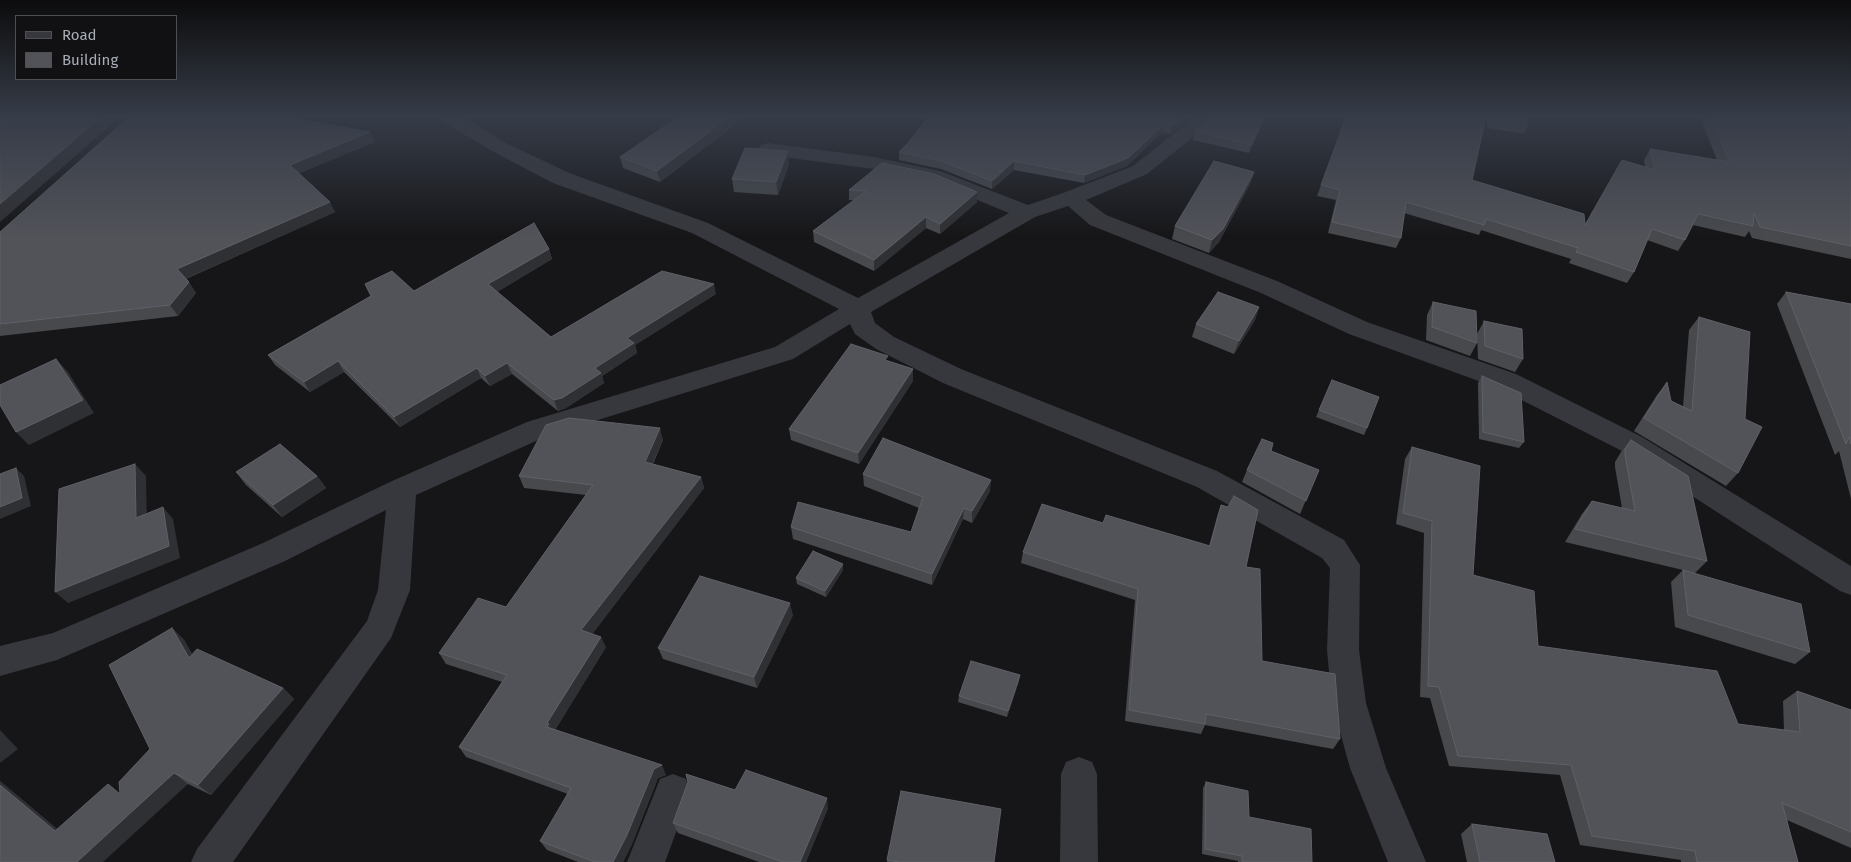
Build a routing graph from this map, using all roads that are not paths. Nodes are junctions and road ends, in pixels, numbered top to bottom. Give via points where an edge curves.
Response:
1 (518, 157) edge
2 (827, 157) edge
3 (1156, 157) edge
4 (1070, 198) junction
5 (1027, 212) junction
6 (857, 308) junction
7 (402, 489) junction
8 (1851, 582) edge
9 (0, 661) edge
10 (1079, 774) dead end
11 (673, 792) dead end
12 (210, 862) edge
13 (646, 862) edge
14 (1079, 862) edge
15 (1406, 862) edge

1 - 6 street via 561,178 700,228
2 - 5 street via 940,177
3 - 4 street via 1140,170
4 - 5 street
4 - 8 street via 1098,220 1269,287 1358,328 1507,381 1632,444
5 - 6 street
6 - 7 street via 784,353 537,429
6 - 15 street via 864,328 885,344 952,376 1207,479 1333,549 1345,565 1343,650 1348,703 1368,768
7 - 9 street via 274,552 66,642
7 - 12 street via 394,590 380,628
10 - 14 street
11 - 13 street

